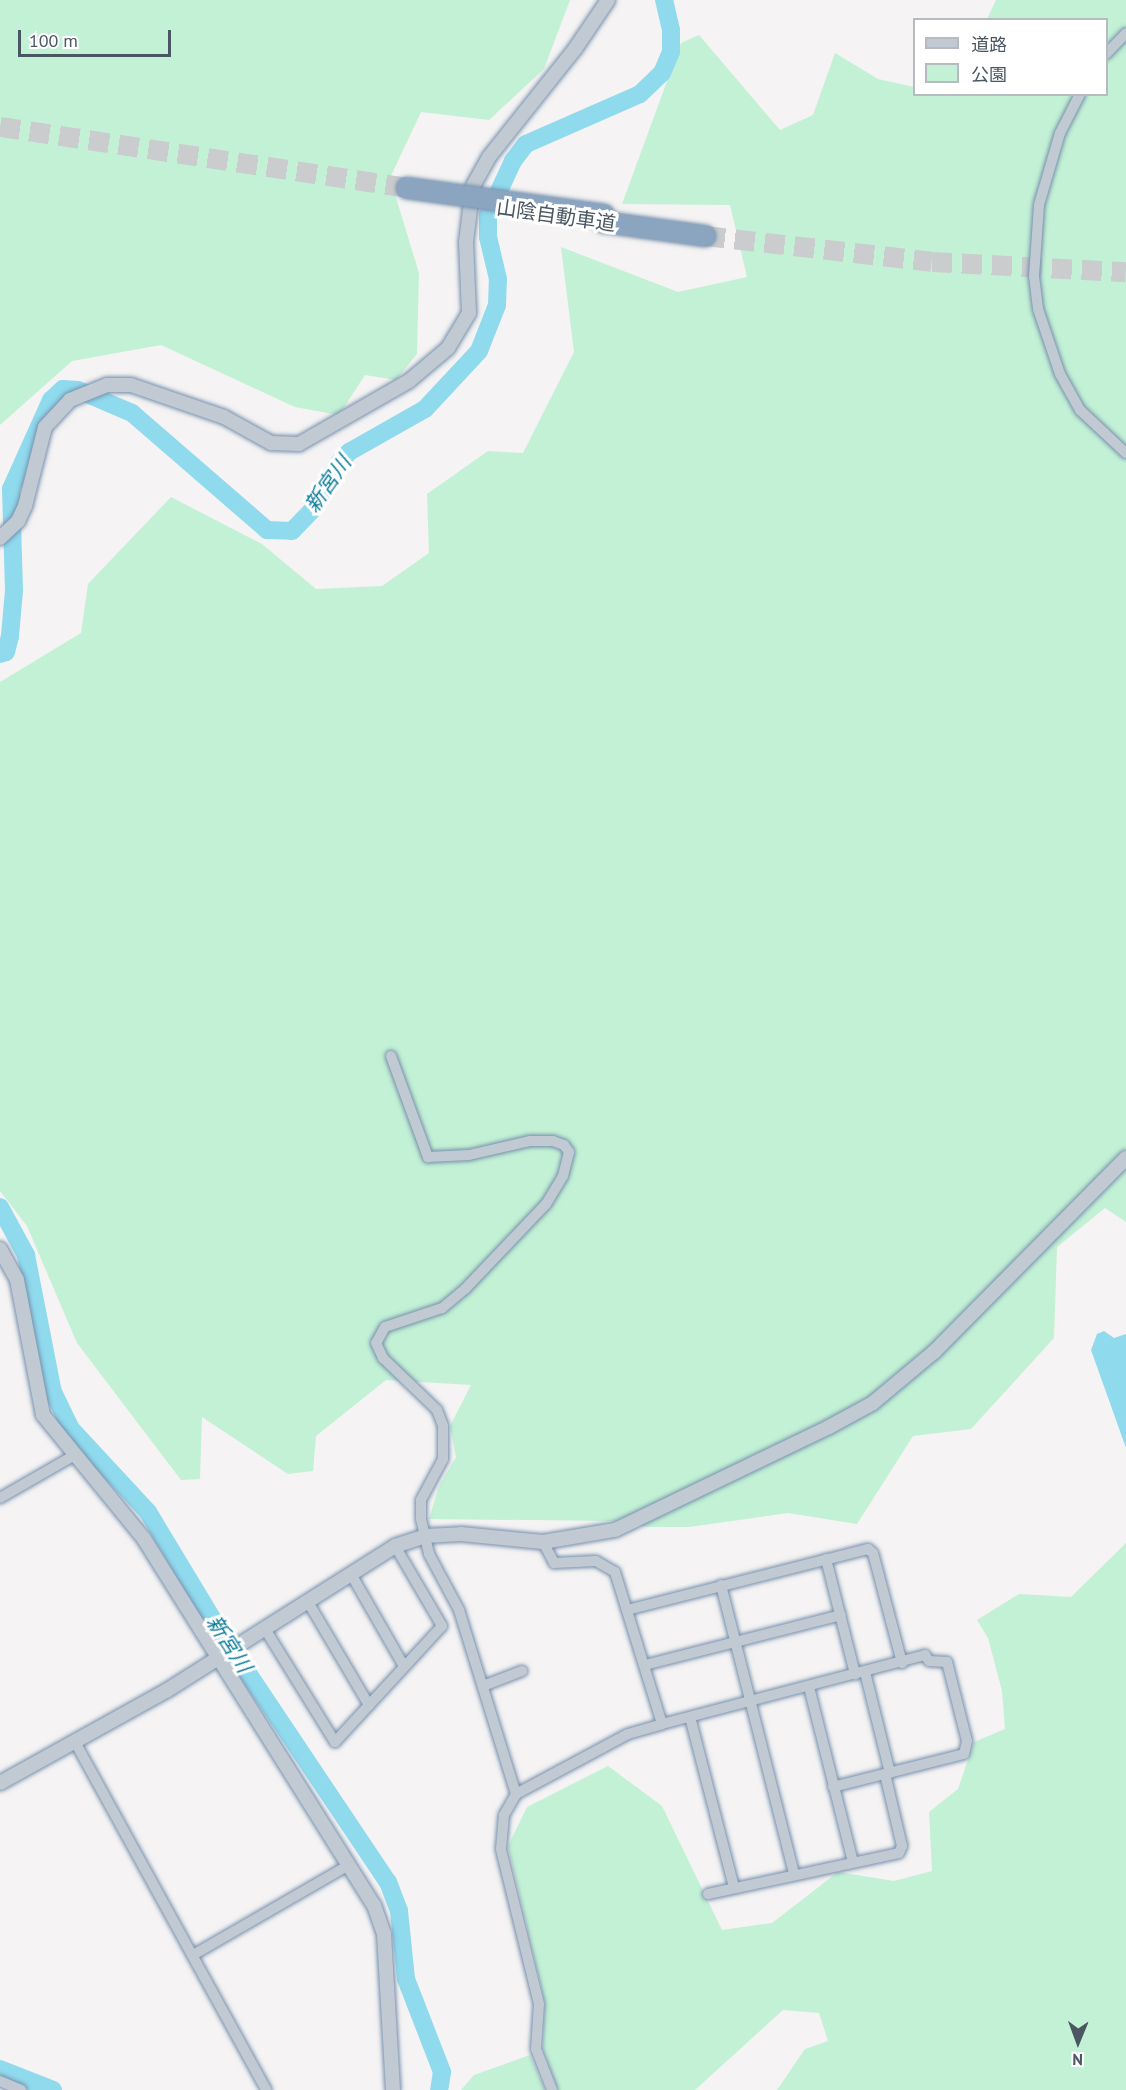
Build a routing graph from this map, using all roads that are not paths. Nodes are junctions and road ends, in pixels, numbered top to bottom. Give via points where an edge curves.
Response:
1 (608, 0) edge
2 (1126, 33) edge
3 (1108, 53) edge
4 (1079, 96) edge
5 (407, 191) tunnel mouth
6 (705, 232) tunnel mouth
7 (1126, 453) edge
8 (0, 538) edge
9 (392, 1056) dead end
10 (1126, 1158) edge
11 (0, 1249) edge
12 (73, 1456) junction
13 (0, 1498) edge
14 (425, 1536) junction
15 (543, 1542) junction
16 (395, 1546) junction
17 (826, 1559) junction
18 (351, 1574) junction
19 (721, 1585) junction
20 (308, 1602) junction
21 (627, 1610) junction
22 (841, 1615) junction
23 (265, 1629) junction
24 (735, 1642) junction
25 (222, 1656) junction
26 (902, 1664) junction
27 (645, 1665) junction
28 (404, 1666) junction
29 (522, 1671) dead end
30 (860, 1673) junction
31 (483, 1686) junction
32 (809, 1687) junction
33 (749, 1702) junction
34 (369, 1705) junction
35 (690, 1717) junction
36 (662, 1724) junction
37 (75, 1742) junction
38 (888, 1774) junction
39 (0, 1783) edge
40 (833, 1787) junction
41 (516, 1794) junction
42 (853, 1862) junction
43 (350, 1865) junction
44 (795, 1874) junction
45 (734, 1887) junction
46 (708, 1894) dead end
47 (193, 1955) junction
48 (0, 2081) edge
49 (21, 2090) edge
50 (266, 2090) edge
51 (393, 2090) edge
52 (552, 2090) edge

1 - 8 street via 489,157 473,186 466,242 469,313 448,348 409,381 299,444 271,442 224,417 130,385 107,385 70,400 45,427 26,506 18,521
2 - 3 street
4 - 7 street via 1060,133 1039,205 1034,276 1038,309 1060,374 1080,410
5 - 6 highway, 山陰自動車道
9 - 14 street via 428,1157 469,1155 530,1141 553,1141 564,1145 570,1159 546,1204 527,1228 465,1290 442,1308 399,1320 379,1334 376,1343 383,1358 437,1410 443,1425 443,1459 421,1500
10 - 15 street via 934,1352 873,1402 650,1516 615,1530
11 - 12 street via 17,1280 44,1415
12 - 13 street
12 - 25 street via 144,1539
14 - 15 street via 461,1534
14 - 16 street
14 - 31 street via 429,1554 453,1595
15 - 21 street via 554,1563 596,1561 608,1566 615,1572
16 - 18 street
16 - 28 street via 442,1626
17 - 19 street
17 - 22 street
17 - 26 street via 860,1549 873,1553
18 - 20 street
18 - 28 street
19 - 21 street
19 - 24 street
20 - 23 street
20 - 34 street
21 - 27 street
22 - 24 street
22 - 30 street
23 - 25 street
23 - 34 street via 335,1742
24 - 27 street
24 - 33 street
25 - 37 street
25 - 43 street
26 - 30 street
26 - 38 street via 925,1655 929,1661 947,1662 967,1741 964,1754
27 - 36 street
28 - 34 street
29 - 31 street
30 - 32 street
30 - 38 street
31 - 41 street
32 - 33 street
32 - 40 street
33 - 35 street
33 - 44 street
35 - 36 street
35 - 45 street
36 - 41 street via 628,1734
37 - 39 street
37 - 47 street
38 - 40 street
38 - 42 street via 902,1846 898,1852
40 - 42 street
41 - 52 street via 504,1815 501,1849 539,2004 536,2049
42 - 44 street
43 - 47 street
43 - 51 street via 374,1905 384,1934
44 - 45 street
45 - 46 street
47 - 50 street
48 - 49 street

